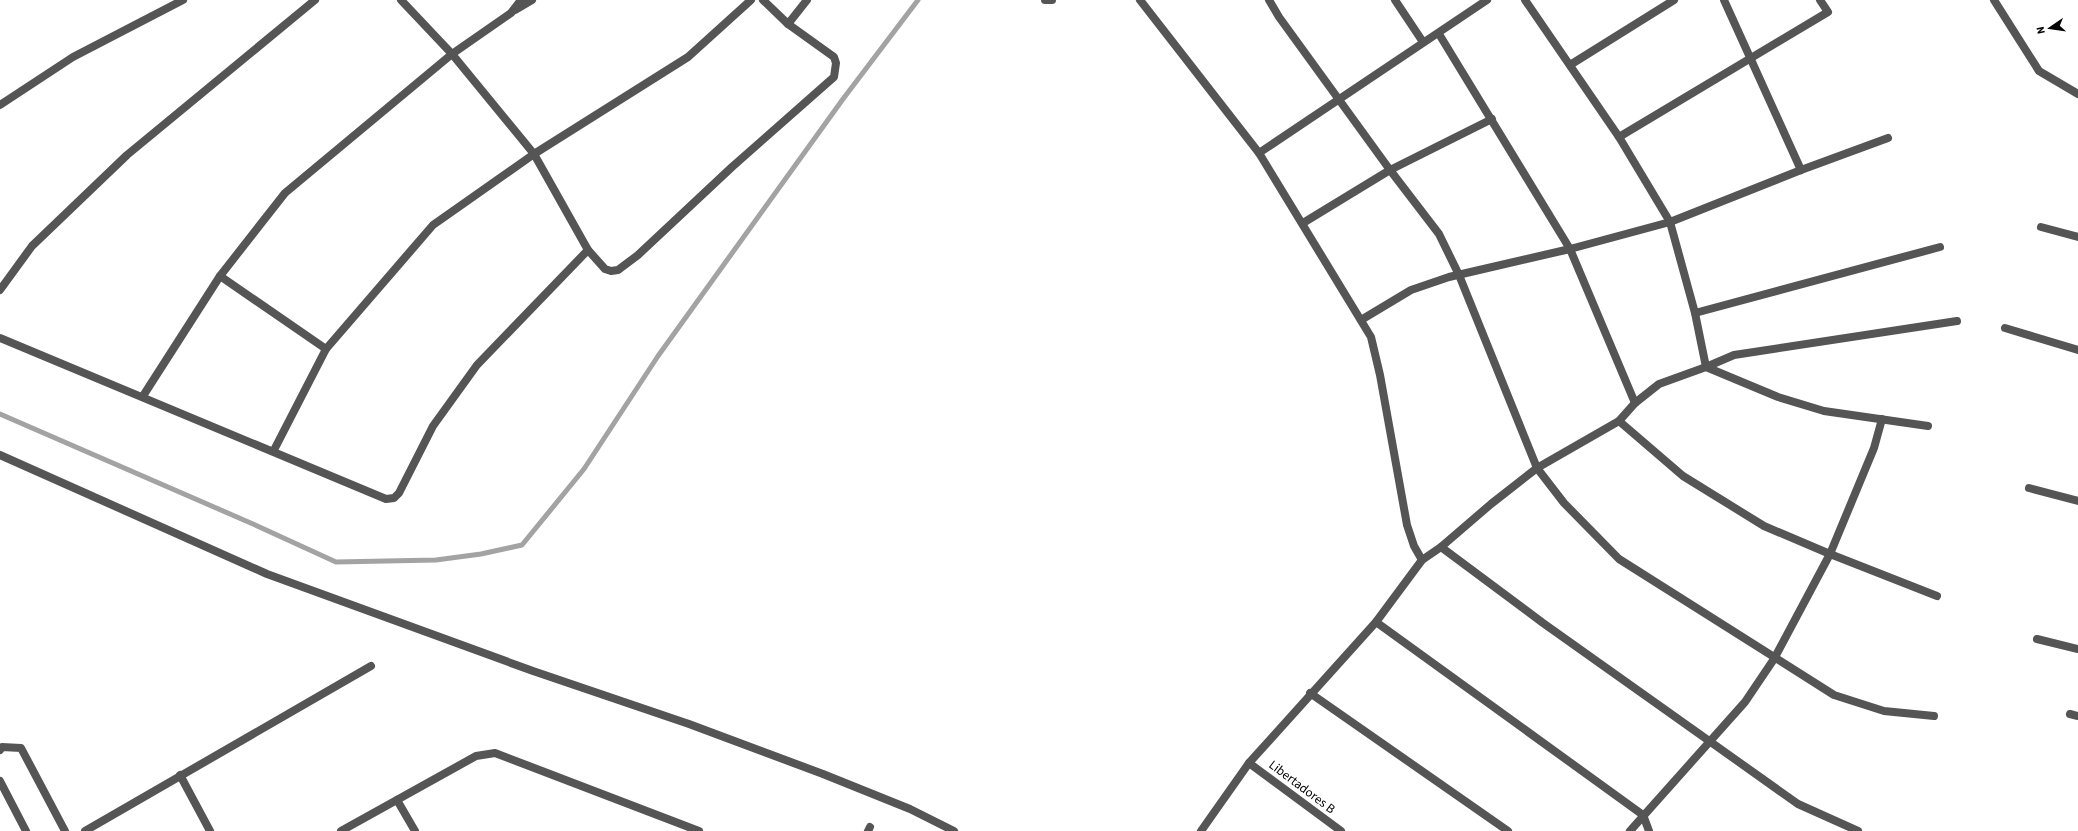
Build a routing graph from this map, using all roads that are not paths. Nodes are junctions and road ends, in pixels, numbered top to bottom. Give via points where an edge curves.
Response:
1 (183, 0) edge
2 (315, 0) edge
3 (401, 0) edge
4 (521, 0) edge
5 (532, 0) edge
6 (751, 0) edge
7 (763, 0) edge
8 (807, 0) edge
9 (1044, 0) edge
10 (1052, 0) edge
11 (1140, 0) edge
12 (1269, 0) edge
13 (1395, 0) edge
14 (1487, 0) edge
15 (1525, 0) edge
16 (1674, 0) edge
17 (1724, 0) edge
18 (1820, 0) edge
19 (1994, 0) edge
20 (511, 13) junction
21 (788, 24) junction
22 (1439, 34) junction
23 (1423, 42) junction
24 (452, 54) junction
25 (1752, 58) junction
26 (1570, 65) junction
27 (2078, 94) edge
28 (1338, 98) junction
29 (0, 105) edge
30 (1492, 119) junction
31 (1619, 137) junction
32 (1888, 138) dead end
33 (1259, 153) junction
34 (534, 154) junction
35 (1390, 170) junction
36 (1801, 170) junction
37 (1670, 222) junction
38 (1303, 223) junction
39 (2041, 227) dead end
40 (2078, 237) edge
41 (1940, 247) dead end
42 (1570, 249) junction
43 (588, 250) junction
44 (1459, 274) junction
45 (220, 276) junction
46 (0, 290) edge
47 (1696, 314) junction
48 (1361, 320) junction
49 (1957, 321) dead end
50 (2005, 328) dead end
51 (0, 338) edge
52 (326, 349) junction
53 (2078, 350) edge
54 (1706, 368) junction
55 (143, 396) junction
56 (1634, 403) junction
57 (1882, 419) junction
58 (1619, 421) junction
59 (1928, 426) dead end
60 (274, 450) junction
61 (0, 456) edge
62 (1537, 468) junction
63 (2029, 488) dead end
64 (2078, 501) edge
65 (1441, 547) junction
66 (1830, 554) junction
67 (1422, 560) junction
68 (1937, 596) dead end
69 (1376, 622) junction
70 (2037, 639) dead end
71 (2078, 649) edge
72 (1774, 659) junction
73 (371, 666) dead end
74 (1310, 693) junction
75 (1934, 716) dead end
76 (1710, 740) junction
77 (0, 750) edge
78 (1249, 763) junction
79 (180, 775) junction
80 (0, 781) edge
81 (397, 800) junction
82 (1643, 815) junction
83 (26, 831) edge
84 (65, 831) edge
85 (85, 831) edge
86 (210, 831) edge
87 (341, 831) edge
88 (414, 831) edge
89 (699, 831) edge
90 (954, 831) edge
91 (1201, 831) edge
92 (1341, 831) edge
93 (1508, 831) edge
94 (1630, 831) edge
95 (1649, 831) edge
96 (1858, 831) edge

1 - 29 street via 73,57
2 - 46 street via 127,155 32,246
3 - 24 street
4 - 20 street
5 - 20 street
6 - 34 street via 688,57
7 - 21 street
8 - 21 street
9 - 10 street
11 - 33 street
12 - 28 street
13 - 23 street
14 - 22 street
15 - 26 street
16 - 26 street
17 - 25 street
18 - 25 street via 1828,12
19 - 27 street via 2038,71
20 - 24 street
21 - 43 street via 834,57 834,76 638,255 618,270 604,269
22 - 23 street
22 - 30 street
23 - 28 street via 1384,71
24 - 34 street
24 - 45 street via 286,193
25 - 31 street
25 - 36 street
26 - 31 street
28 - 33 street
28 - 35 street
30 - 35 street
30 - 42 street
31 - 37 street
32 - 36 street
33 - 38 street
34 - 43 street
34 - 52 street via 433,225
35 - 38 street
35 - 44 street via 1440,234
36 - 37 street
37 - 42 street
37 - 47 street
38 - 48 street
39 - 40 street
41 - 47 street
42 - 44 street
42 - 56 street
43 - 60 street via 477,365 433,426 399,494 394,498 386,499
44 - 48 street via 1411,290
44 - 62 street
45 - 52 street
45 - 55 street
47 - 54 street
48 - 67 street via 1371,337 1380,375 1407,526
49 - 54 street via 1734,355
50 - 53 street
51 - 55 street
52 - 60 street
54 - 56 street via 1659,384
54 - 57 street via 1778,397 1824,411
55 - 60 street
56 - 58 street
57 - 59 street
57 - 66 street via 1874,448
58 - 62 street
58 - 66 street via 1683,476 1764,526
61 - 90 street via 267,574 823,774 910,809
62 - 65 street
62 - 72 street via 1564,503 1619,559
63 - 64 street
65 - 67 street
65 - 76 street via 1543,623
66 - 68 street
66 - 72 street
67 - 69 street
69 - 74 street
69 - 82 street
70 - 71 street
72 - 75 street via 1834,695 1884,711
72 - 76 street via 1745,702
73 - 79 street
74 - 78 street
74 - 93 street
76 - 82 street
76 - 96 street via 1798,804
77 - 84 street via 2,747 21,748
78 - 91 street
78 - 92 street, Libertadores B
79 - 85 street
79 - 86 street
80 - 83 street
81 - 87 street
81 - 88 street
81 - 89 street via 476,756 495,753
82 - 94 street
82 - 95 street

